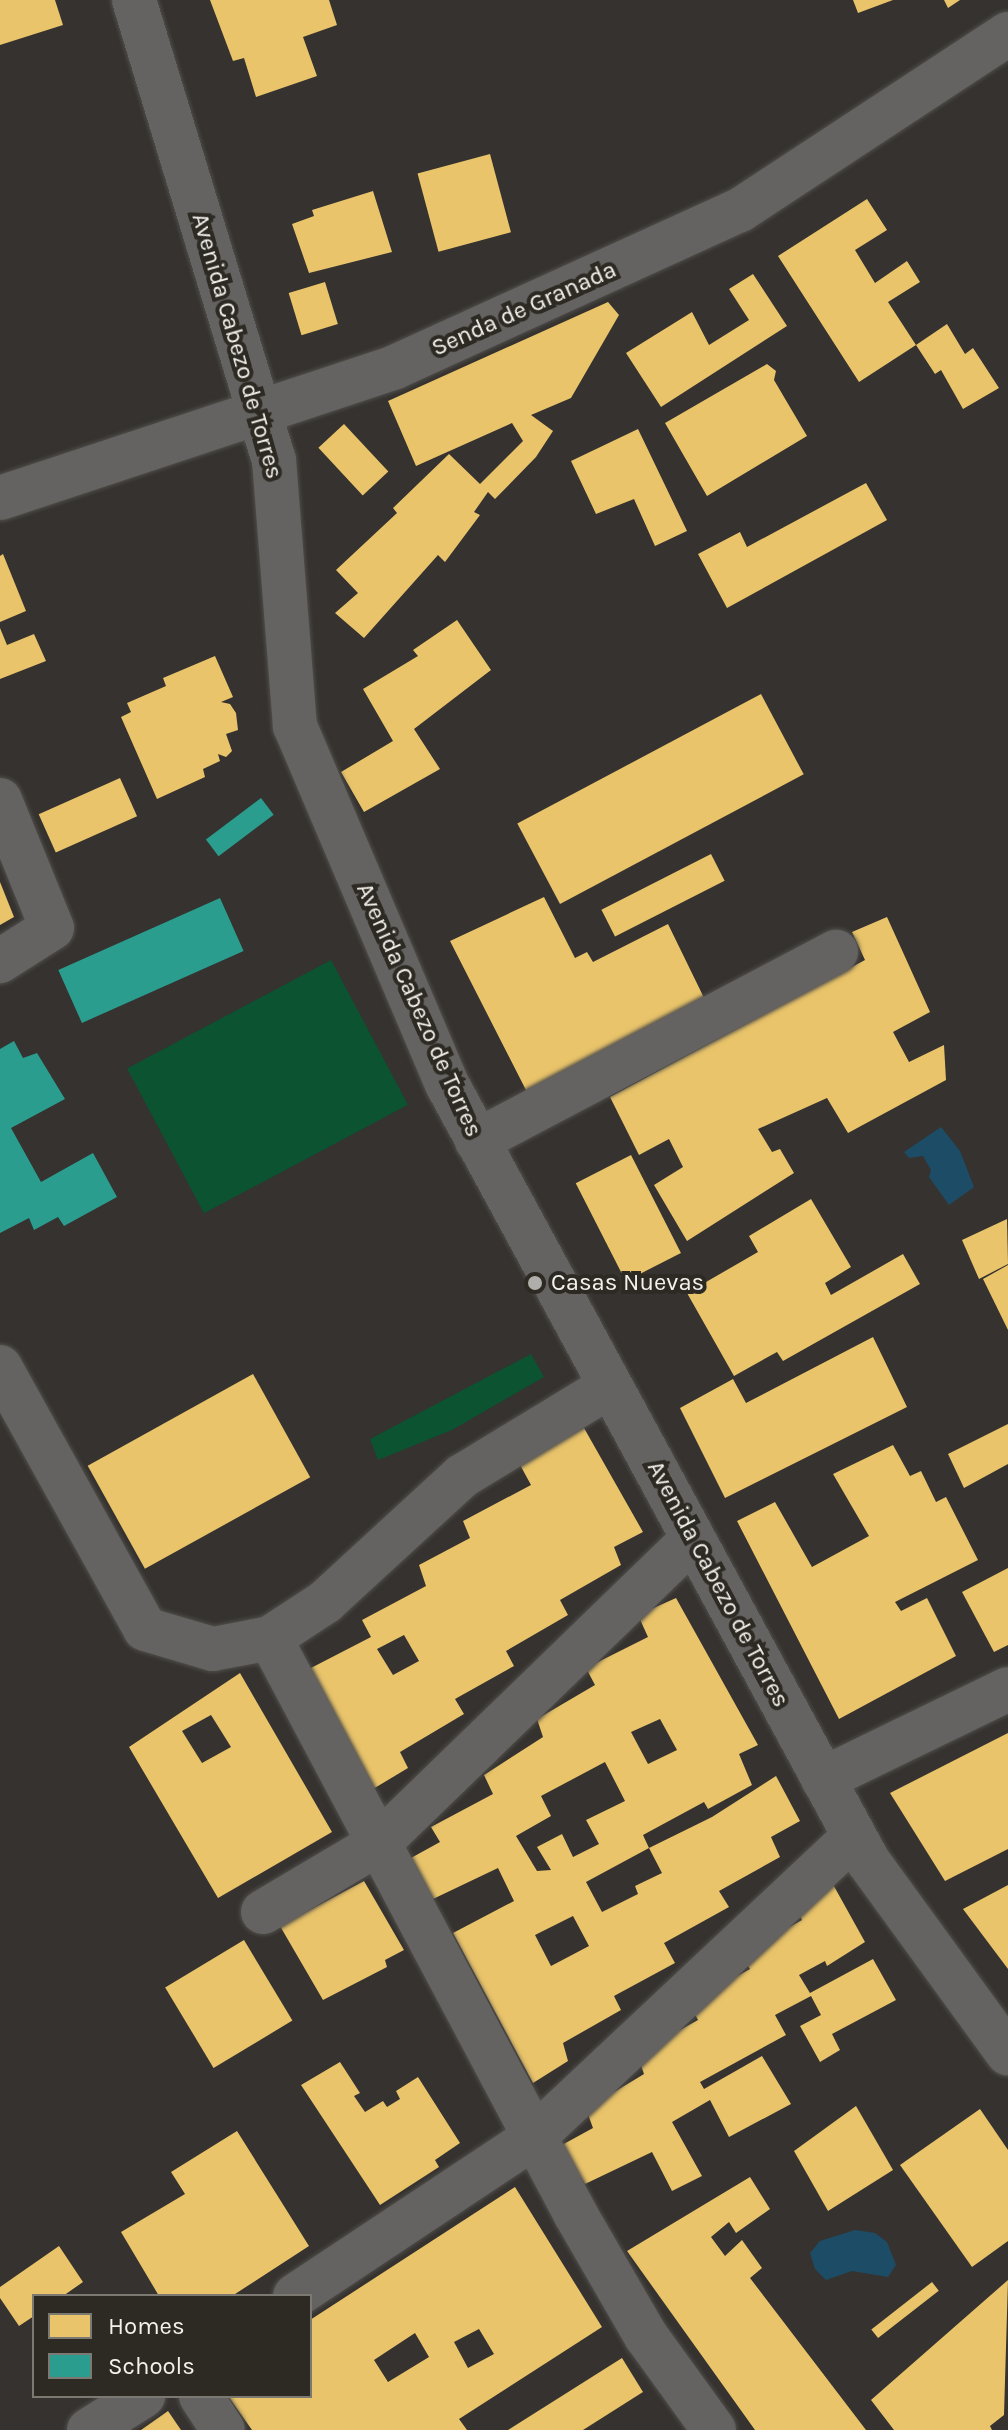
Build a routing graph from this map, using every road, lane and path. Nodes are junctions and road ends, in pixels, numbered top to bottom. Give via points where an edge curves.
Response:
1 (134, 0) edge
2 (1008, 34) edge
3 (259, 408) junction
4 (0, 498) edge
5 (0, 800) edge
6 (836, 952) dead end
7 (0, 961) edge
8 (477, 1141) junction
9 (0, 1367) edge
10 (610, 1386) junction
11 (693, 1539) junction
12 (270, 1638) junction
13 (1008, 1689) edge
14 (823, 1779) junction
15 (854, 1837) junction
16 (379, 1843) junction
17 (263, 1912) dead end
18 (1008, 2054) edge
19 (534, 2137) junction
20 (298, 2294) edge
21 (140, 2398) edge
22 (202, 2398) edge
23 (89, 2430) edge
24 (223, 2430) edge
25 (714, 2430) edge

1 - 3 street, Avenida Cabezo de Torres
2 - 3 street, Senda de Granada via 740,210 395,367
3 - 4 street, Senda de Granada
3 - 8 street, Avenida Cabezo de Torres via 277,483 295,726 447,1084
5 - 7 street via 52,928
6 - 8 street
8 - 10 street, Avenida Cabezo de Torres
9 - 12 street via 145,1629 213,1649
10 - 11 street, Avenida Cabezo de Torres
10 - 12 street via 462,1476 325,1602
11 - 14 street, Avenida Cabezo de Torres
11 - 16 street
12 - 16 street
13 - 14 street
14 - 15 street, Avenida Cabezo de Torres
15 - 18 street, Avenida Cabezo de Torres
15 - 19 street
16 - 17 street
16 - 19 street
19 - 20 street
19 - 25 street via 646,2336
21 - 23 street
22 - 24 street

